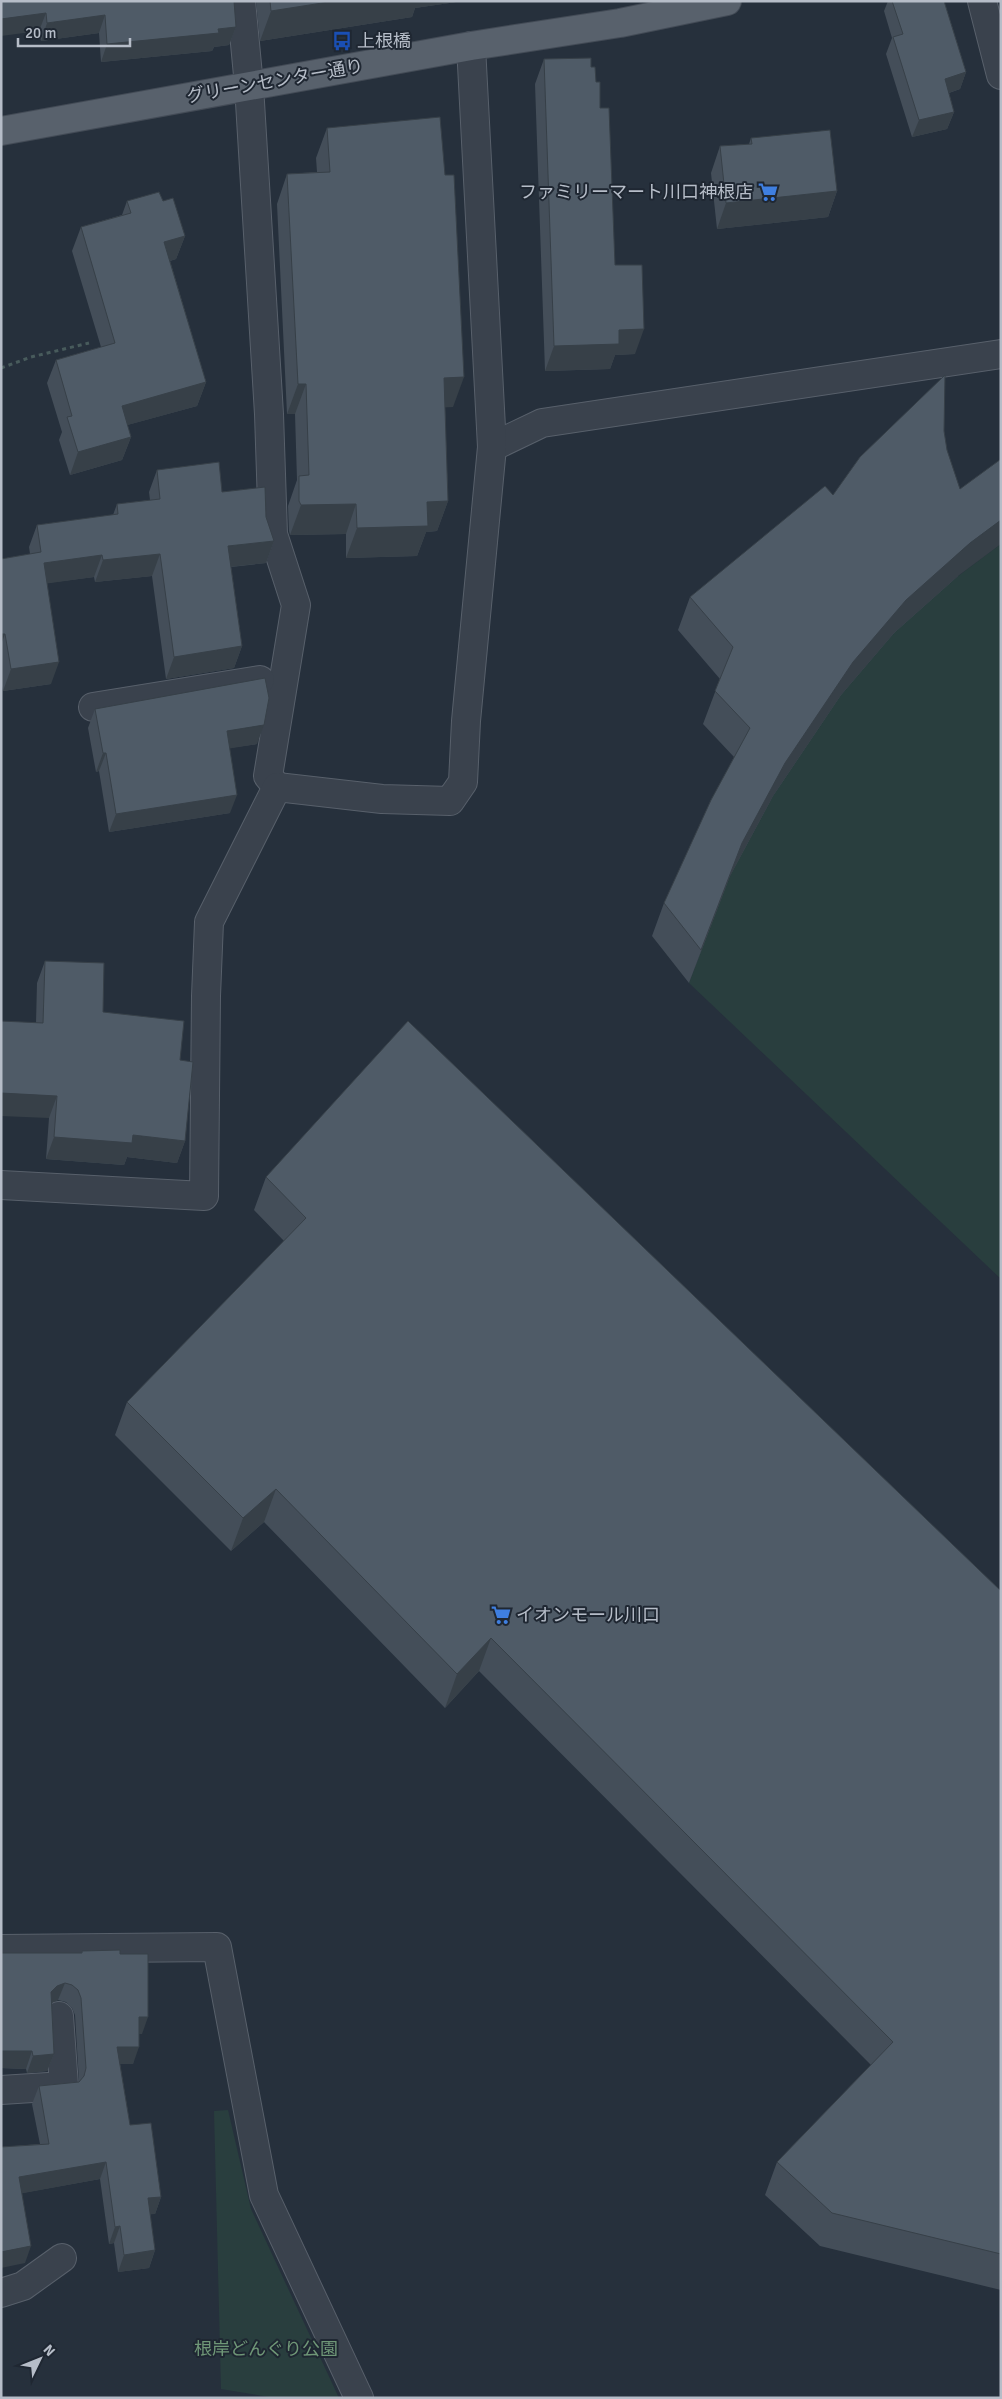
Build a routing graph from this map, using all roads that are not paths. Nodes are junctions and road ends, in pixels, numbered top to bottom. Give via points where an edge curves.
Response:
1 (241, 1) edge
2 (727, 1) edge
3 (982, 1) edge
4 (471, 46) junction
5 (1001, 75) edge
6 (249, 86) junction
7 (1, 130) edge
8 (1001, 354) edge
9 (492, 447) junction
10 (285, 676) junction
11 (93, 707) dead end
12 (277, 787) junction
13 (1, 1185) edge
14 (1, 1949) edge
15 (59, 2016) dead end
16 (1, 2090) edge
17 (62, 2258) dead end
18 (1, 2293) edge
19 (359, 2398) edge

1 - 6 street
2 - 4 main road, グリーンセンター通り via 620,23
3 - 5 street
4 - 6 main road, グリーンセンター通り
4 - 9 street
6 - 7 main road, グリーンセンター通り
6 - 10 street via 273,534 296,605
8 - 9 street via 542,423
9 - 12 street via 463,782 450,800 382,799
10 - 11 street
10 - 12 street via 268,776
12 - 13 street via 209,922 204,1196
14 - 19 street via 217,1946 264,2195
15 - 16 street via 64,2086
17 - 18 street via 23,2286

